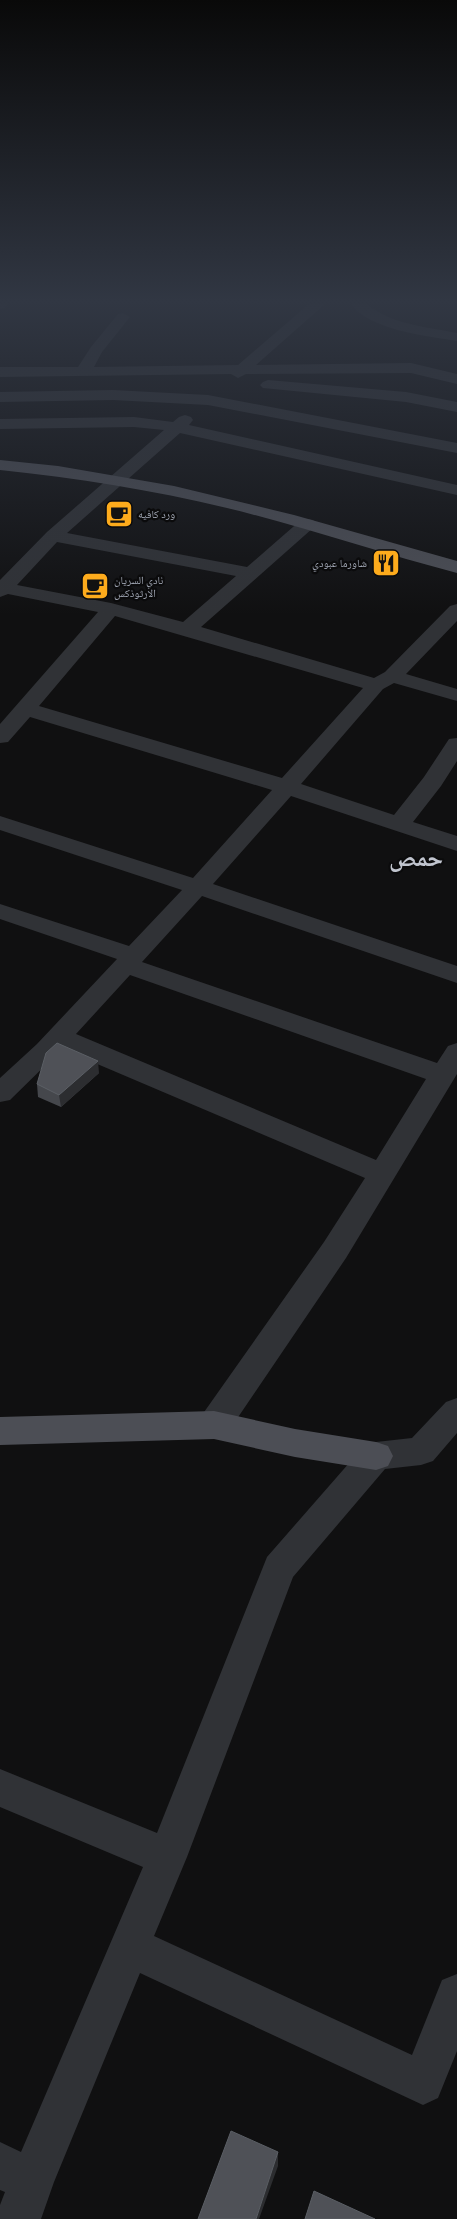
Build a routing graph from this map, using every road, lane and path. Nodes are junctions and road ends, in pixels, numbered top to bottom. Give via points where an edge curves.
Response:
1 (199, 408) edge
2 (247, 408) edge
3 (0, 424) edge
4 (176, 427) junction
5 (457, 448) edge
6 (0, 465) edge
7 (116, 479) junction
8 (457, 490) edge
9 (307, 524) junction
10 (53, 536) junction
11 (457, 567) edge
12 (250, 573) junction
13 (1, 589) edge
14 (111, 609) junction
15 (457, 610) edge
16 (187, 629) junction
17 (384, 680) junction
18 (457, 695) edge
19 (26, 709) junction
20 (0, 737) edge
21 (457, 744) edge
22 (287, 787) junction
23 (0, 822) edge
24 (398, 825) junction
25 (457, 844) edge
26 (198, 887) junction
27 (0, 911) edge
28 (130, 960) junction
29 (457, 975) edge
30 (58, 1037) junction
31 (450, 1064) edge
32 (3, 1087) edge
33 (382, 1174) junction
34 (457, 1411) edge
35 (214, 1425) junction
36 (0, 1432) edge
37 (376, 1456) junction
38 (0, 1788) edge
39 (167, 1858) junction
40 (131, 1947) junction
41 (457, 1995) edge
42 (16, 2189) edge

1 - 4 street
2 - 5 street
3 - 4 street via 134,422
4 - 7 street
4 - 8 street
6 - 7 main road
7 - 9 main road
7 - 10 street
9 - 11 main road
9 - 12 street
10 - 12 street
10 - 13 street
12 - 16 street
13 - 14 street
14 - 16 street
14 - 19 street
15 - 17 street
16 - 17 street
17 - 18 street
17 - 22 street
19 - 20 street
19 - 22 street
21 - 24 street
22 - 24 street
22 - 26 street
23 - 26 street
24 - 25 street
26 - 28 street
26 - 29 street
27 - 28 street
28 - 30 street
28 - 31 street
30 - 32 street
30 - 33 street
31 - 33 street
33 - 35 street via 335,1250
34 - 37 street via 420,1451
35 - 36 main road
35 - 37 main road
37 - 39 street via 279,1568
38 - 39 street
39 - 40 street
40 - 41 street via 423,2083
40 - 42 street

